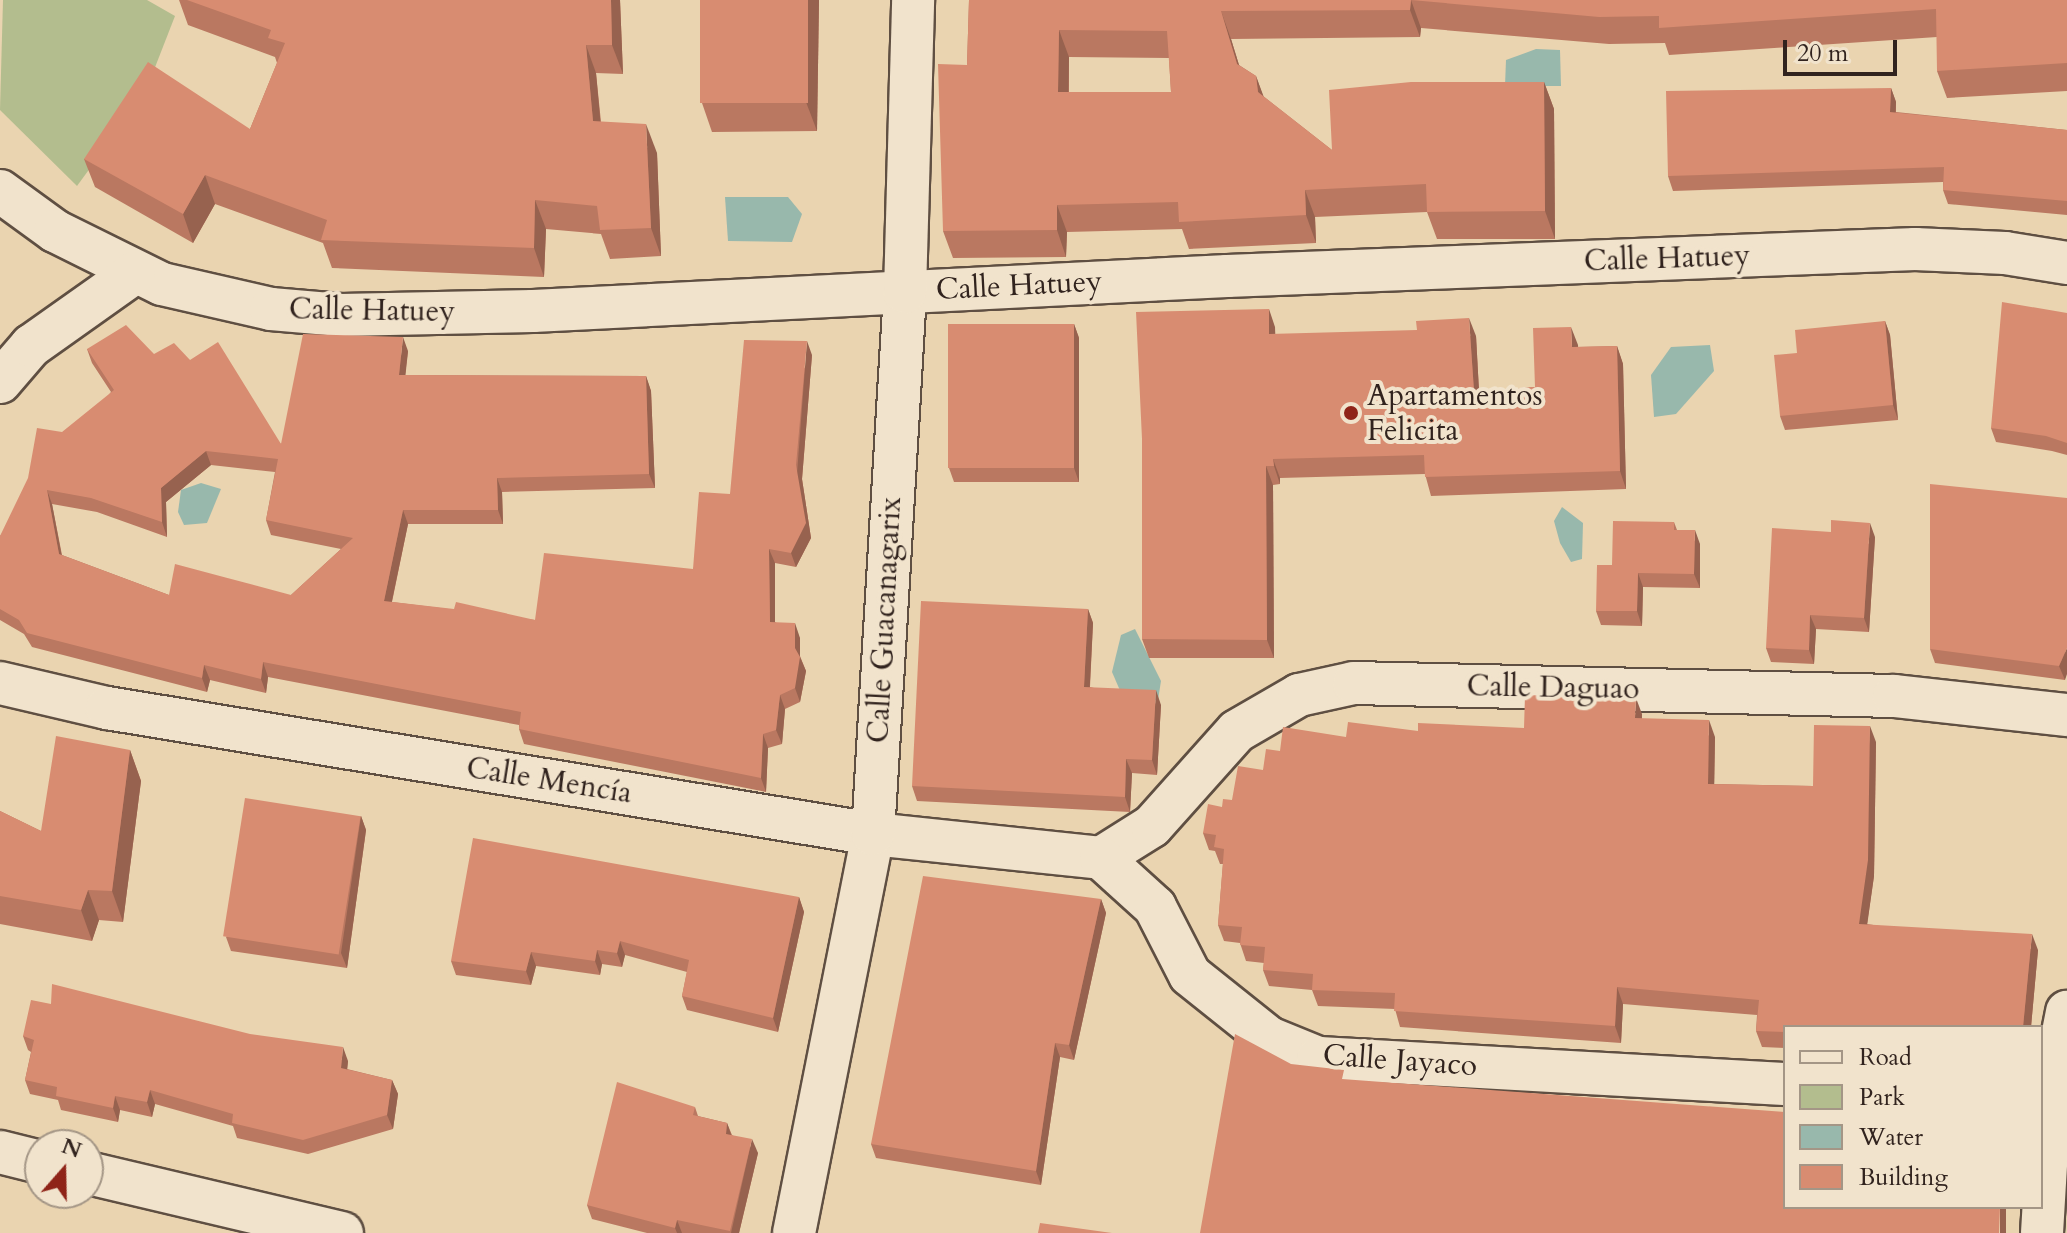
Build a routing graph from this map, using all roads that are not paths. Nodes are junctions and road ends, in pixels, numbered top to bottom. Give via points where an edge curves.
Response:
1 (913, 0) edge
2 (0, 191) edge
3 (2067, 263) edge
4 (134, 273) junction
5 (905, 292) junction
6 (0, 382) edge
7 (0, 683) edge
8 (2067, 715) edge
9 (873, 834) junction
10 (1101, 858) junction
11 (2067, 1012) edge
12 (1783, 1084) edge
13 (2045, 1098) edge
14 (0, 1152) edge
15 (24, 1158) edge
16 (104, 1177) edge
17 (2043, 1188) edge
18 (2043, 1209) edge
19 (342, 1233) edge
20 (794, 1233) edge
21 (2042, 1233) edge

1 - 5 street, Calle Guacanagarix
2 - 4 street, Calle Hatuey via 55,231
3 - 5 street, Calle Hatuey via 1915,249
4 - 5 street, Calle Hatuey via 271,309 341,315
4 - 6 street via 31,346
5 - 9 street, Calle Guacanagarix
7 - 9 street, Calle Mencía via 107,708
8 - 10 street, Calle Daguao via 1894,696 1354,683 1299,695 1237,731 1152,826
9 - 10 street, Calle Mencía
9 - 20 street, Calle Guacanagarix
10 - 12 street, Calle Jayaco via 1155,907 1190,975 1269,1038 1318,1058
11 - 13 street
13 - 17 street
14 - 15 street
16 - 19 street
18 - 21 street

